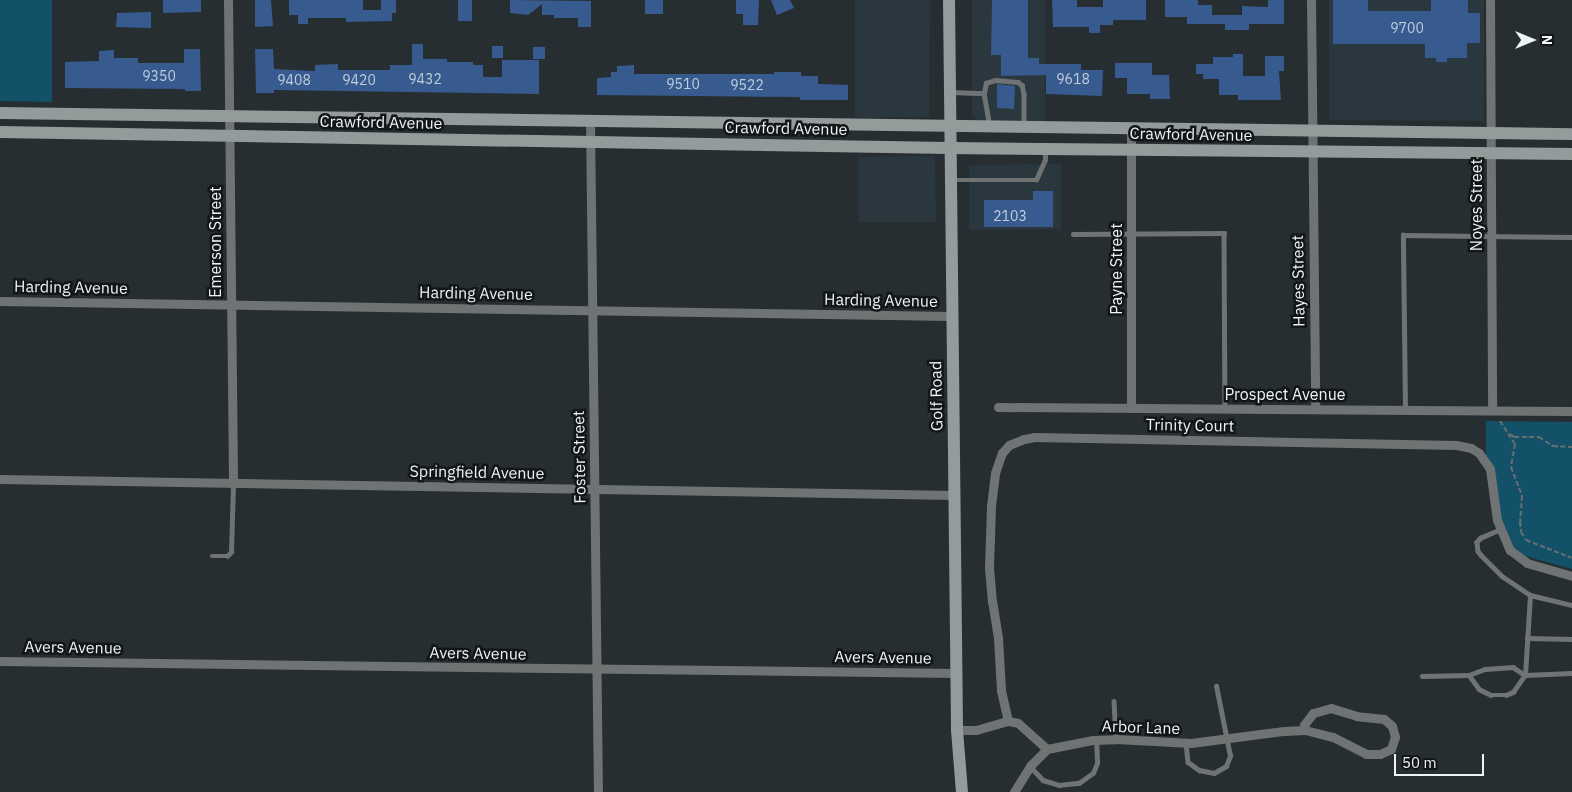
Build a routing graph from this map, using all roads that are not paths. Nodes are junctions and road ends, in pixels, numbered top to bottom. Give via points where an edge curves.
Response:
1 (228, 0) edge
2 (950, 0) edge
3 (1311, 0) edge
4 (1490, 0) edge
5 (950, 92) junction
6 (984, 93) junction
7 (0, 113) edge
8 (229, 117) junction
9 (590, 122) junction
10 (950, 128) junction
11 (990, 128) junction
12 (1024, 129) junction
13 (1131, 130) junction
14 (0, 132) edge
15 (1311, 132) junction
16 (1490, 134) junction
17 (1572, 134) edge
18 (229, 136) junction
19 (590, 142) junction
20 (950, 148) junction
21 (1045, 149) junction
22 (1131, 150) junction
23 (1311, 152) junction
24 (1490, 153) junction
25 (1572, 154) edge
26 (950, 180) junction
27 (1073, 234) dead end
28 (1131, 234) junction
29 (1491, 237) junction
30 (1572, 238) edge
31 (0, 301) edge
32 (231, 304) junction
33 (592, 310) junction
34 (952, 316) junction
35 (998, 407) dead end
36 (1131, 408) junction
37 (1225, 409) junction
38 (1315, 409) junction
39 (1405, 410) junction
40 (1492, 410) junction
41 (1572, 411) edge
42 (0, 479) edge
43 (233, 484) junction
44 (594, 489) junction
45 (954, 495) junction
46 (1500, 530) junction
47 (212, 556) dead end
48 (1572, 576) edge
49 (1530, 595) junction
50 (1572, 605) edge
51 (1528, 638) junction
52 (1572, 639) edge
53 (0, 661) edge
54 (596, 669) junction
55 (956, 673) junction
56 (1572, 673) edge
57 (1469, 675) junction
58 (1525, 675) junction
59 (1422, 676) dead end
60 (1216, 686) dead end
61 (1114, 701) dead end
62 (1008, 721) junction
63 (957, 730) junction
64 (1305, 730) junction
65 (1225, 738) junction
66 (1116, 739) junction
67 (1096, 740) junction
68 (1186, 743) junction
69 (1047, 749) junction
70 (1030, 766) junction
71 (598, 792) edge
72 (962, 792) edge
73 (1014, 792) edge

1 - 8 street, Emerson Street
2 - 5 main road, Golf Road
3 - 15 street
4 - 16 street, Noyes Street
5 - 6 lane
5 - 10 main road, Golf Road
6 - 11 lane
6 - 12 lane via 986,83 995,80 1016,80 1022,85
7 - 8 main road, Crawford Avenue
8 - 9 main road, Crawford Avenue
8 - 18 street, Emerson Street
9 - 10 main road, Crawford Avenue
9 - 19 street, Foster Street
10 - 11 main road, Crawford Avenue
10 - 20 main road, Golf Road
11 - 12 main road, Crawford Avenue
12 - 13 main road, Crawford Avenue
13 - 15 main road, Crawford Avenue
13 - 22 street, Payne Street
14 - 18 main road, Crawford Avenue
15 - 16 main road, Crawford Avenue
15 - 23 street
16 - 17 main road, Crawford Avenue
16 - 24 street, Noyes Street
18 - 19 main road, Crawford Avenue
18 - 32 street, Emerson Street
19 - 20 main road, Crawford Avenue
19 - 33 street, Foster Street
20 - 21 main road, Crawford Avenue
20 - 26 main road, Golf Road
21 - 22 main road, Crawford Avenue
21 - 26 lane via 1045,160 1036,180
22 - 23 main road, Crawford Avenue
22 - 28 street, Payne Street
23 - 24 main road, Crawford Avenue
23 - 38 street, Hayes Street
24 - 25 main road, Crawford Avenue
24 - 29 street, Noyes Street
26 - 34 main road, Golf Road
27 - 28 lane
28 - 36 street, Payne Street
28 - 37 lane via 1224,233
29 - 30 lane
29 - 39 lane via 1403,235
29 - 40 street, Noyes Street
31 - 32 street, Harding Avenue
32 - 33 street, Harding Avenue
32 - 43 street, Emerson Street
33 - 34 street, Harding Avenue
33 - 44 street, Foster Street
34 - 45 main road, Golf Road
35 - 36 street, Prospect Avenue
36 - 37 street, Prospect Avenue
37 - 38 street, Prospect Avenue
38 - 39 street, Prospect Avenue
39 - 40 street, Prospect Avenue
40 - 41 street, Prospect Avenue
42 - 43 street, Springfield Avenue
43 - 44 street, Springfield Avenue
43 - 47 lane via 231,552 227,556
44 - 45 street, Springfield Avenue
44 - 54 street, Foster Street
45 - 55 main road, Golf Road
46 - 48 street, Trinity Court via 1510,550 1527,564
46 - 49 lane via 1480,538 1478,551 1502,576
46 - 62 street, Trinity Court via 1490,469 1478,453 1456,445 1034,437 1016,442 1002,453 994,473 989,567 1001,690
49 - 50 lane
49 - 51 lane
51 - 52 lane
51 - 58 lane
53 - 54 street, Avers Avenue
54 - 55 street, Avers Avenue
54 - 71 street, Foster Street
55 - 63 main road, Golf Road
56 - 58 lane
57 - 58 lane via 1485,669 1513,667
57 - 58 lane via 1479,688 1491,695 1513,692
57 - 59 lane
60 - 65 lane
61 - 66 lane
62 - 63 street via 976,730
62 - 69 street via 1018,723
63 - 72 main road, Golf Road
64 - 64 street, Arbor Lane via 1333,737 1366,754 1380,754 1391,749 1395,737 1392,726 1384,719 1357,716 1331,708 1313,713 1304,725
64 - 65 street, Arbor Lane
65 - 68 street, Arbor Lane
65 - 68 lane via 1230,756 1226,766 1214,773 1199,770 1188,762
66 - 67 street, Arbor Lane
66 - 68 street, Arbor Lane
67 - 69 street, Arbor Lane
67 - 70 lane via 1097,763 1093,773 1079,783 1059,785 1043,780
69 - 70 street
70 - 73 street

